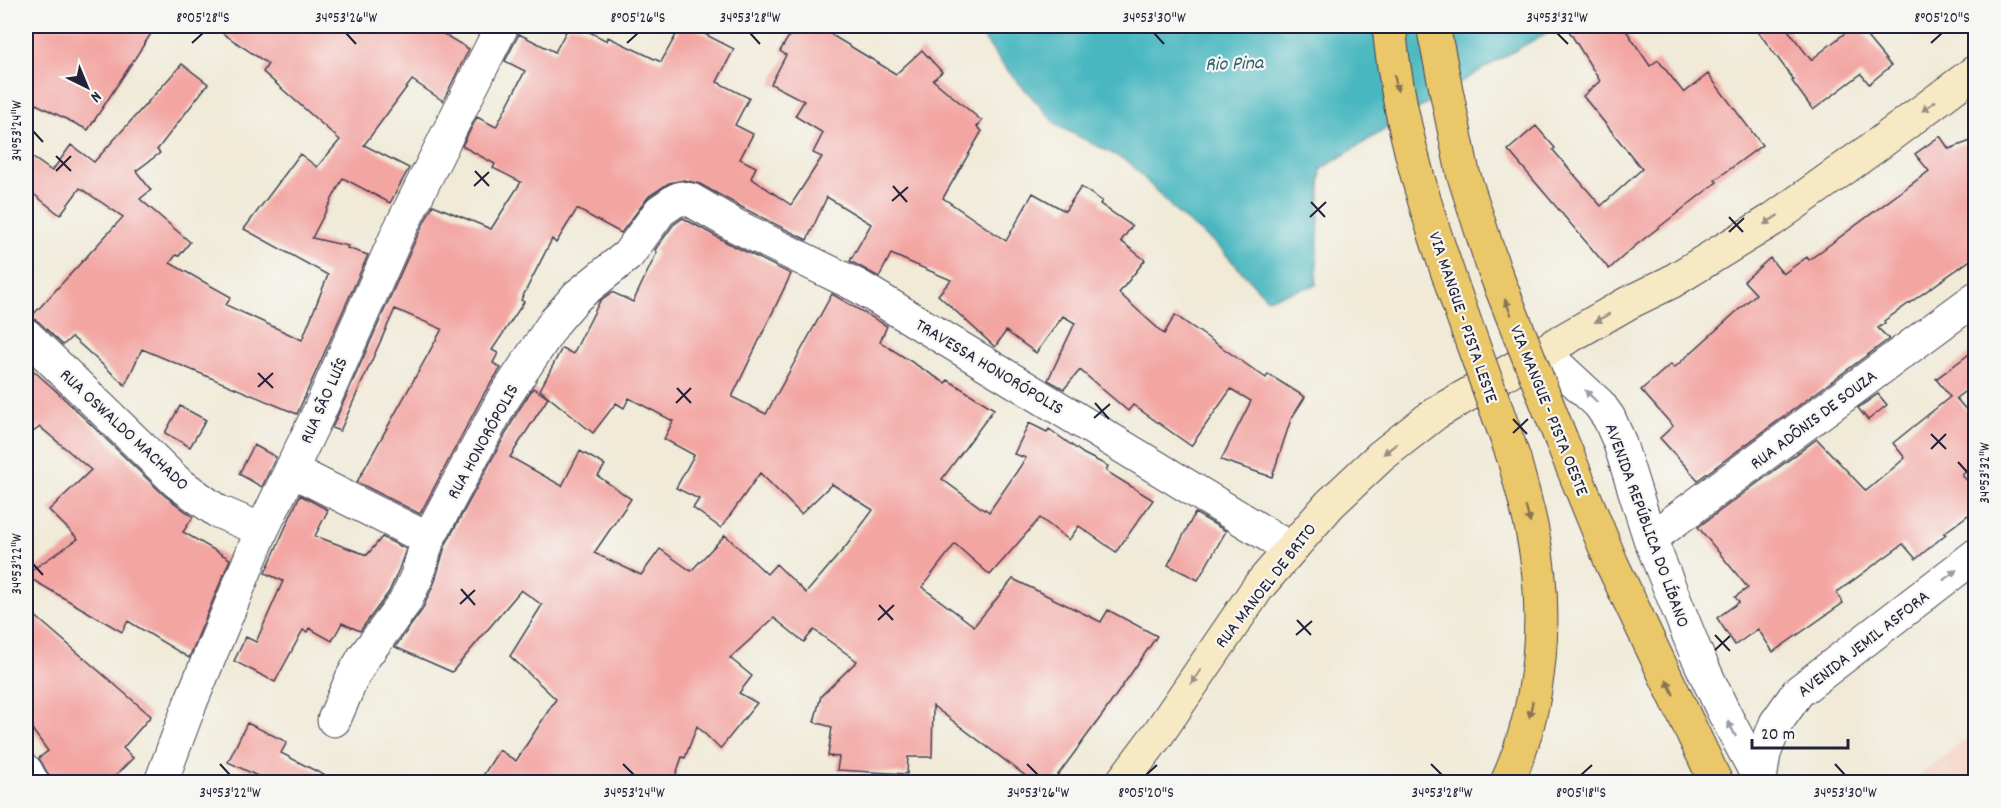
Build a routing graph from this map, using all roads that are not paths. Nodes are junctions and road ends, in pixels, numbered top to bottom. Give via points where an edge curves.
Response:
1 (502, 26) edge
2 (1389, 26) edge
3 (1433, 26) edge
4 (1976, 71) edge
5 (681, 198) joint
6 (1976, 298) edge
7 (26, 335) edge
8 (1543, 352) junction
9 (291, 470) junction
10 (262, 530) junction
11 (428, 539) junction
12 (1650, 539) junction
13 (1291, 549) junction
14 (1976, 555) edge
15 (334, 720) dead end
16 (26, 771) edge
17 (1715, 780) edge
18 (1760, 780) joint
19 (32, 783) edge
20 (161, 783) edge
21 (1122, 783) edge
22 (1507, 783) edge

1 - 9 street, RUA SÃO LUÍS via 398,233
2 -> 22 main road, VIA MANGUE - PISTA LESTE, bridge via 1392,64 1419,186 1514,459 1532,531 1541,617 1537,672 1532,711
17 -> 3 main road, VIA MANGUE - PISTA OESTE, bridge via 1612,564 1493,267 1463,173
4 -> 8 street, RUA MANOEL DE BRITO via 1772,220 1671,282
5 - 11 street, RUA HONORÓPOLIS via 660,211 628,255 577,296 556,320 502,401
5 - 13 street, TRAVESSA HONORÓPOLIS via 704,206 858,286
6 - 12 street, RUA ADÔNIS DE SOUZA
7 - 10 street, RUA OSWALDO MACHADO via 177,482 217,511
12 -> 8 street, AVENIDA REPÚBLICA DO LÍBANO via 1609,418
8 -> 13 street, RUA MANOEL DE BRITO via 1436,413 1338,496
9 - 10 street, RUA SÃO LUÍS
9 - 11 street
10 - 20 street, RUA SÃO LUÍS via 189,704
11 - 15 street, RUA HONORÓPOLIS via 405,602 364,657
18 -> 12 street, AVENIDA REPÚBLICA DO LÍBANO via 1696,653
13 -> 21 street, RUA MANOEL DE BRITO via 1259,586
18 -> 14 street, AVENIDA JEMIL ASFORA via 1764,754 1776,723 1798,692
16 - 19 street

